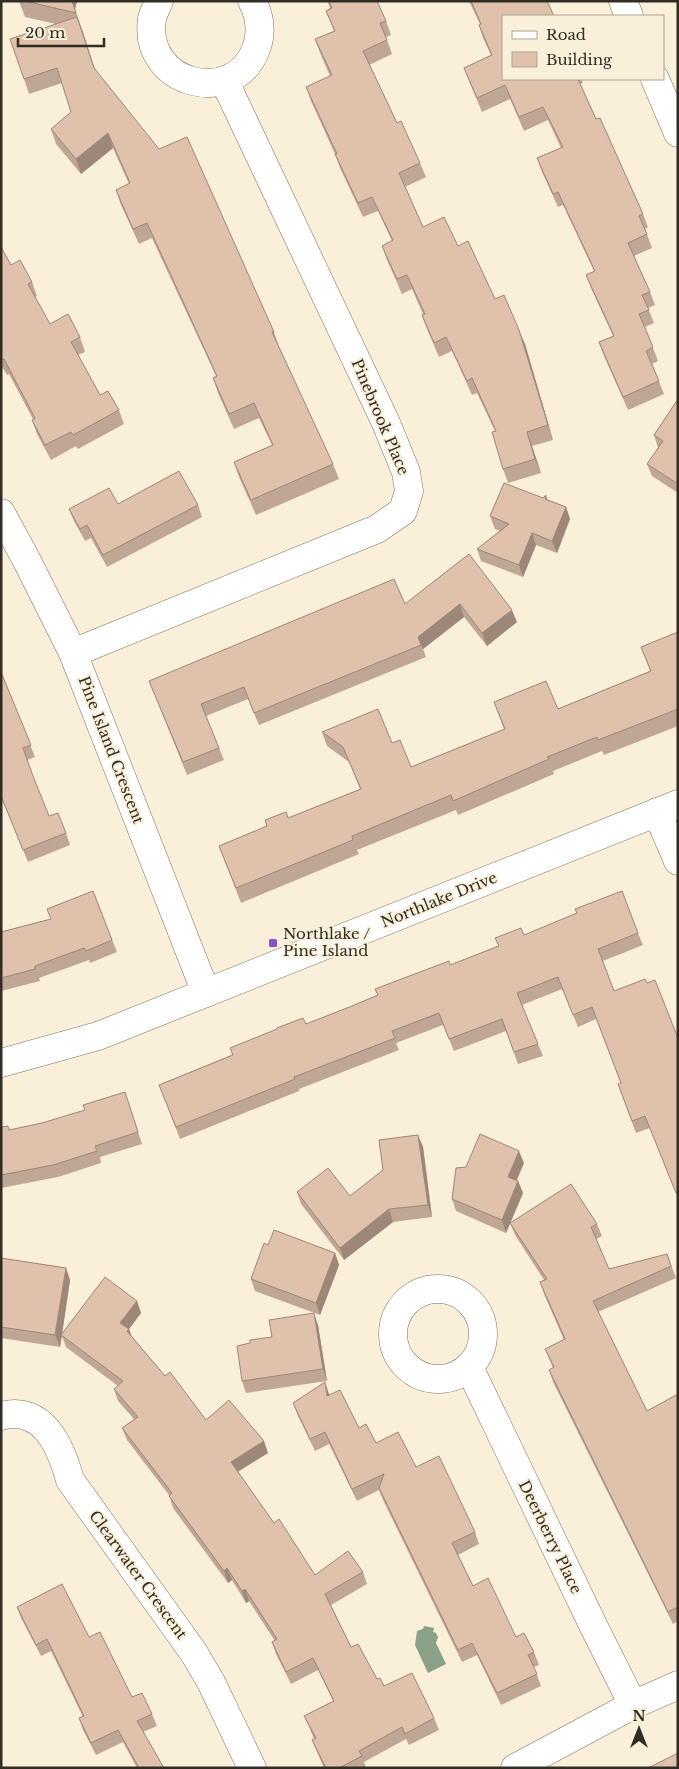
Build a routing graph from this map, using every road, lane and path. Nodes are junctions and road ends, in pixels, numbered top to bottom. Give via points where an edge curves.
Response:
1 (160, 1) edge
2 (252, 1) edge
3 (623, 1) edge
4 (629, 15) edge
5 (224, 80) junction
6 (655, 80) edge
7 (678, 132) edge
8 (1, 513) edge
9 (73, 653) junction
10 (668, 808) edge
11 (678, 861) edge
12 (206, 993) junction
13 (1, 1063) edge
14 (469, 1367) dead end
15 (1, 1416) edge
16 (678, 1685) edge
17 (633, 1706) junction
18 (252, 1768) edge
19 (515, 1768) edge

1 - 5 street via 152,17 151,35 156,53 168,68 183,79 202,83
2 - 5 street via 259,20 259,39 253,56 241,70
3 - 4 street
5 - 9 street, Pinebrook Place via 386,424 406,472 409,490 403,511 377,529
6 - 7 street
8 - 9 street, Pine Island Crescent
9 - 12 street, Pine Island Crescent
10 - 11 street
10 - 12 street, Northlake Drive
12 - 13 street, Northlake Drive via 98,1036
14 - 17 street, Deerberry Place
15 - 18 street, Clearwater Crescent via 10,1413 34,1417 56,1440 70,1480 203,1667
16 - 17 street
17 - 19 street

